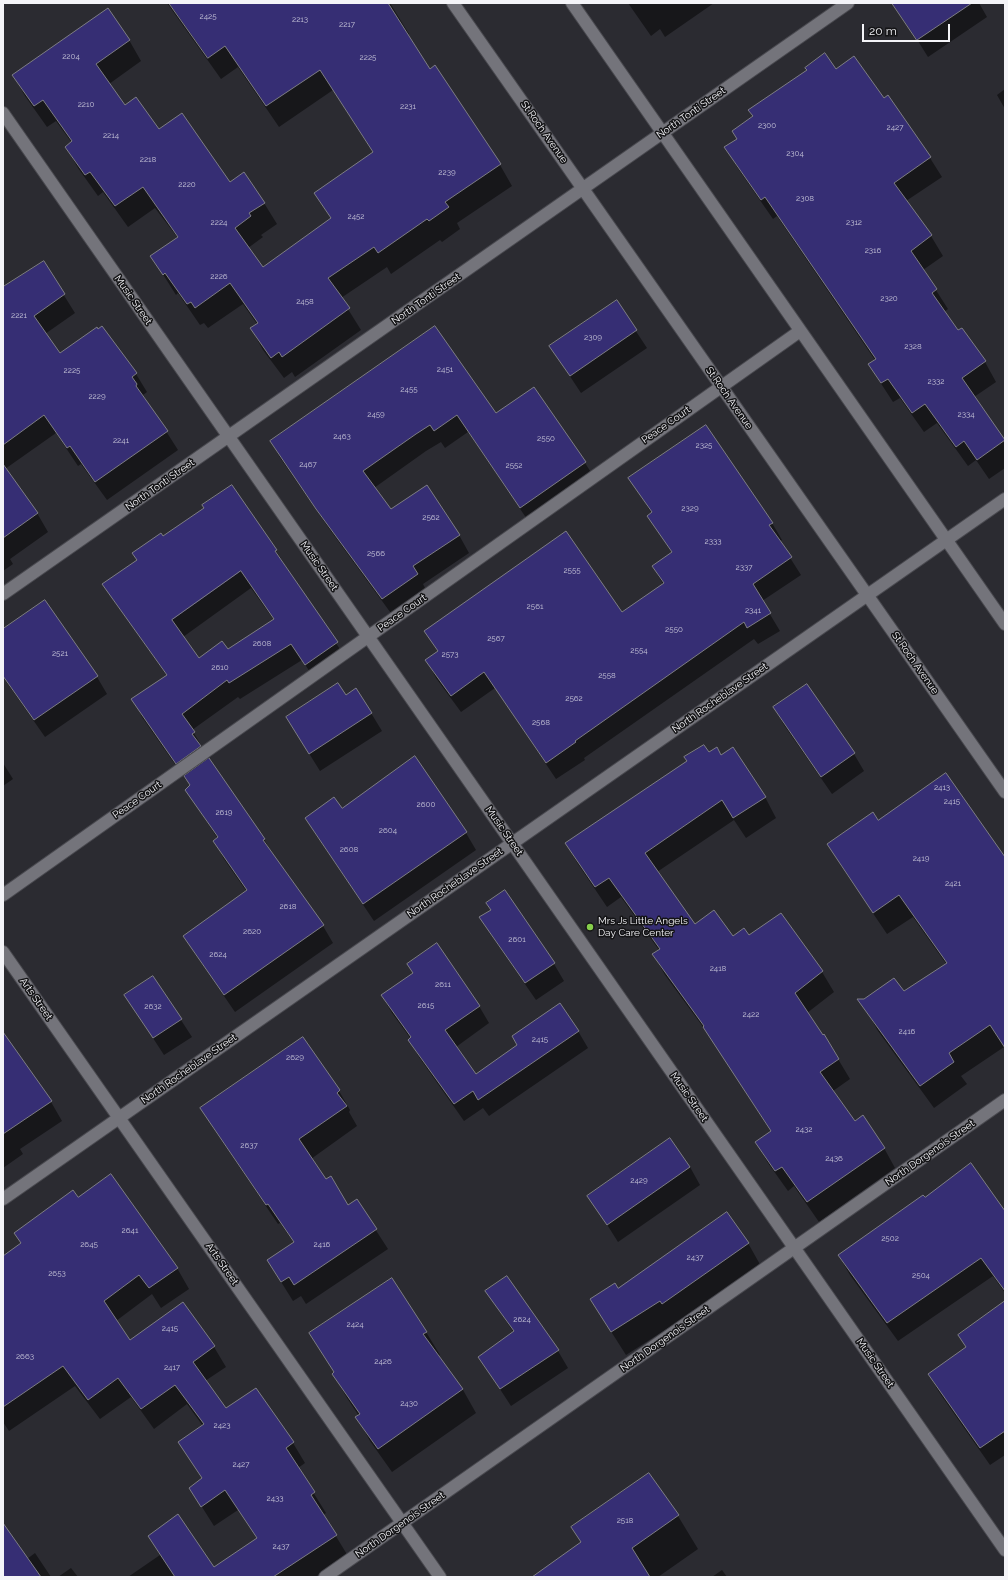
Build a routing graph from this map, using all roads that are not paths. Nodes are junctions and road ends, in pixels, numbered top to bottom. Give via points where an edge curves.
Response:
1 (453, 3) edge
2 (572, 3) edge
3 (848, 3) edge
4 (3, 113) edge
5 (663, 133) junction
6 (584, 189) junction
7 (800, 331) junction
8 (721, 386) junction
9 (228, 437) junction
10 (1005, 499) edge
11 (946, 539) junction
12 (3, 594) edge
13 (867, 595) junction
14 (1005, 624) edge
15 (368, 636) junction
16 (1005, 792) edge
17 (512, 843) junction
18 (3, 895) edge
19 (3, 952) edge
20 (1005, 1100) edge
21 (119, 1118) junction
22 (3, 1199) edge
23 (795, 1248) junction
24 (402, 1523) junction
25 (1005, 1550) edge
26 (325, 1577) edge
27 (440, 1577) edge

1 - 6 street, St Roch Avenue
2 - 5 street
3 - 5 street, North Tonti Street
4 - 9 street, Music Street
5 - 6 street, North Tonti Street
5 - 7 street
6 - 8 street, St Roch Avenue
6 - 9 street, North Tonti Street
7 - 8 street, Peace Court
7 - 11 street
8 - 13 street, St Roch Avenue
8 - 15 street, Peace Court
9 - 12 street, North Tonti Street
9 - 15 street, Music Street
10 - 11 street, North Rocheblave Street
11 - 13 street, North Rocheblave Street
11 - 14 street
13 - 16 street, St Roch Avenue
13 - 17 street, North Rocheblave Street
15 - 17 street, Music Street
15 - 18 street, Peace Court
17 - 21 street, North Rocheblave Street
17 - 23 street, Music Street
19 - 21 street, Arts Street
20 - 23 street, North Dorgenois Street
21 - 22 street, North Rocheblave Street
21 - 24 street, Arts Street
23 - 24 street, North Dorgenois Street
23 - 25 street, Music Street
24 - 26 street, North Dorgenois Street
24 - 27 street, Arts Street

